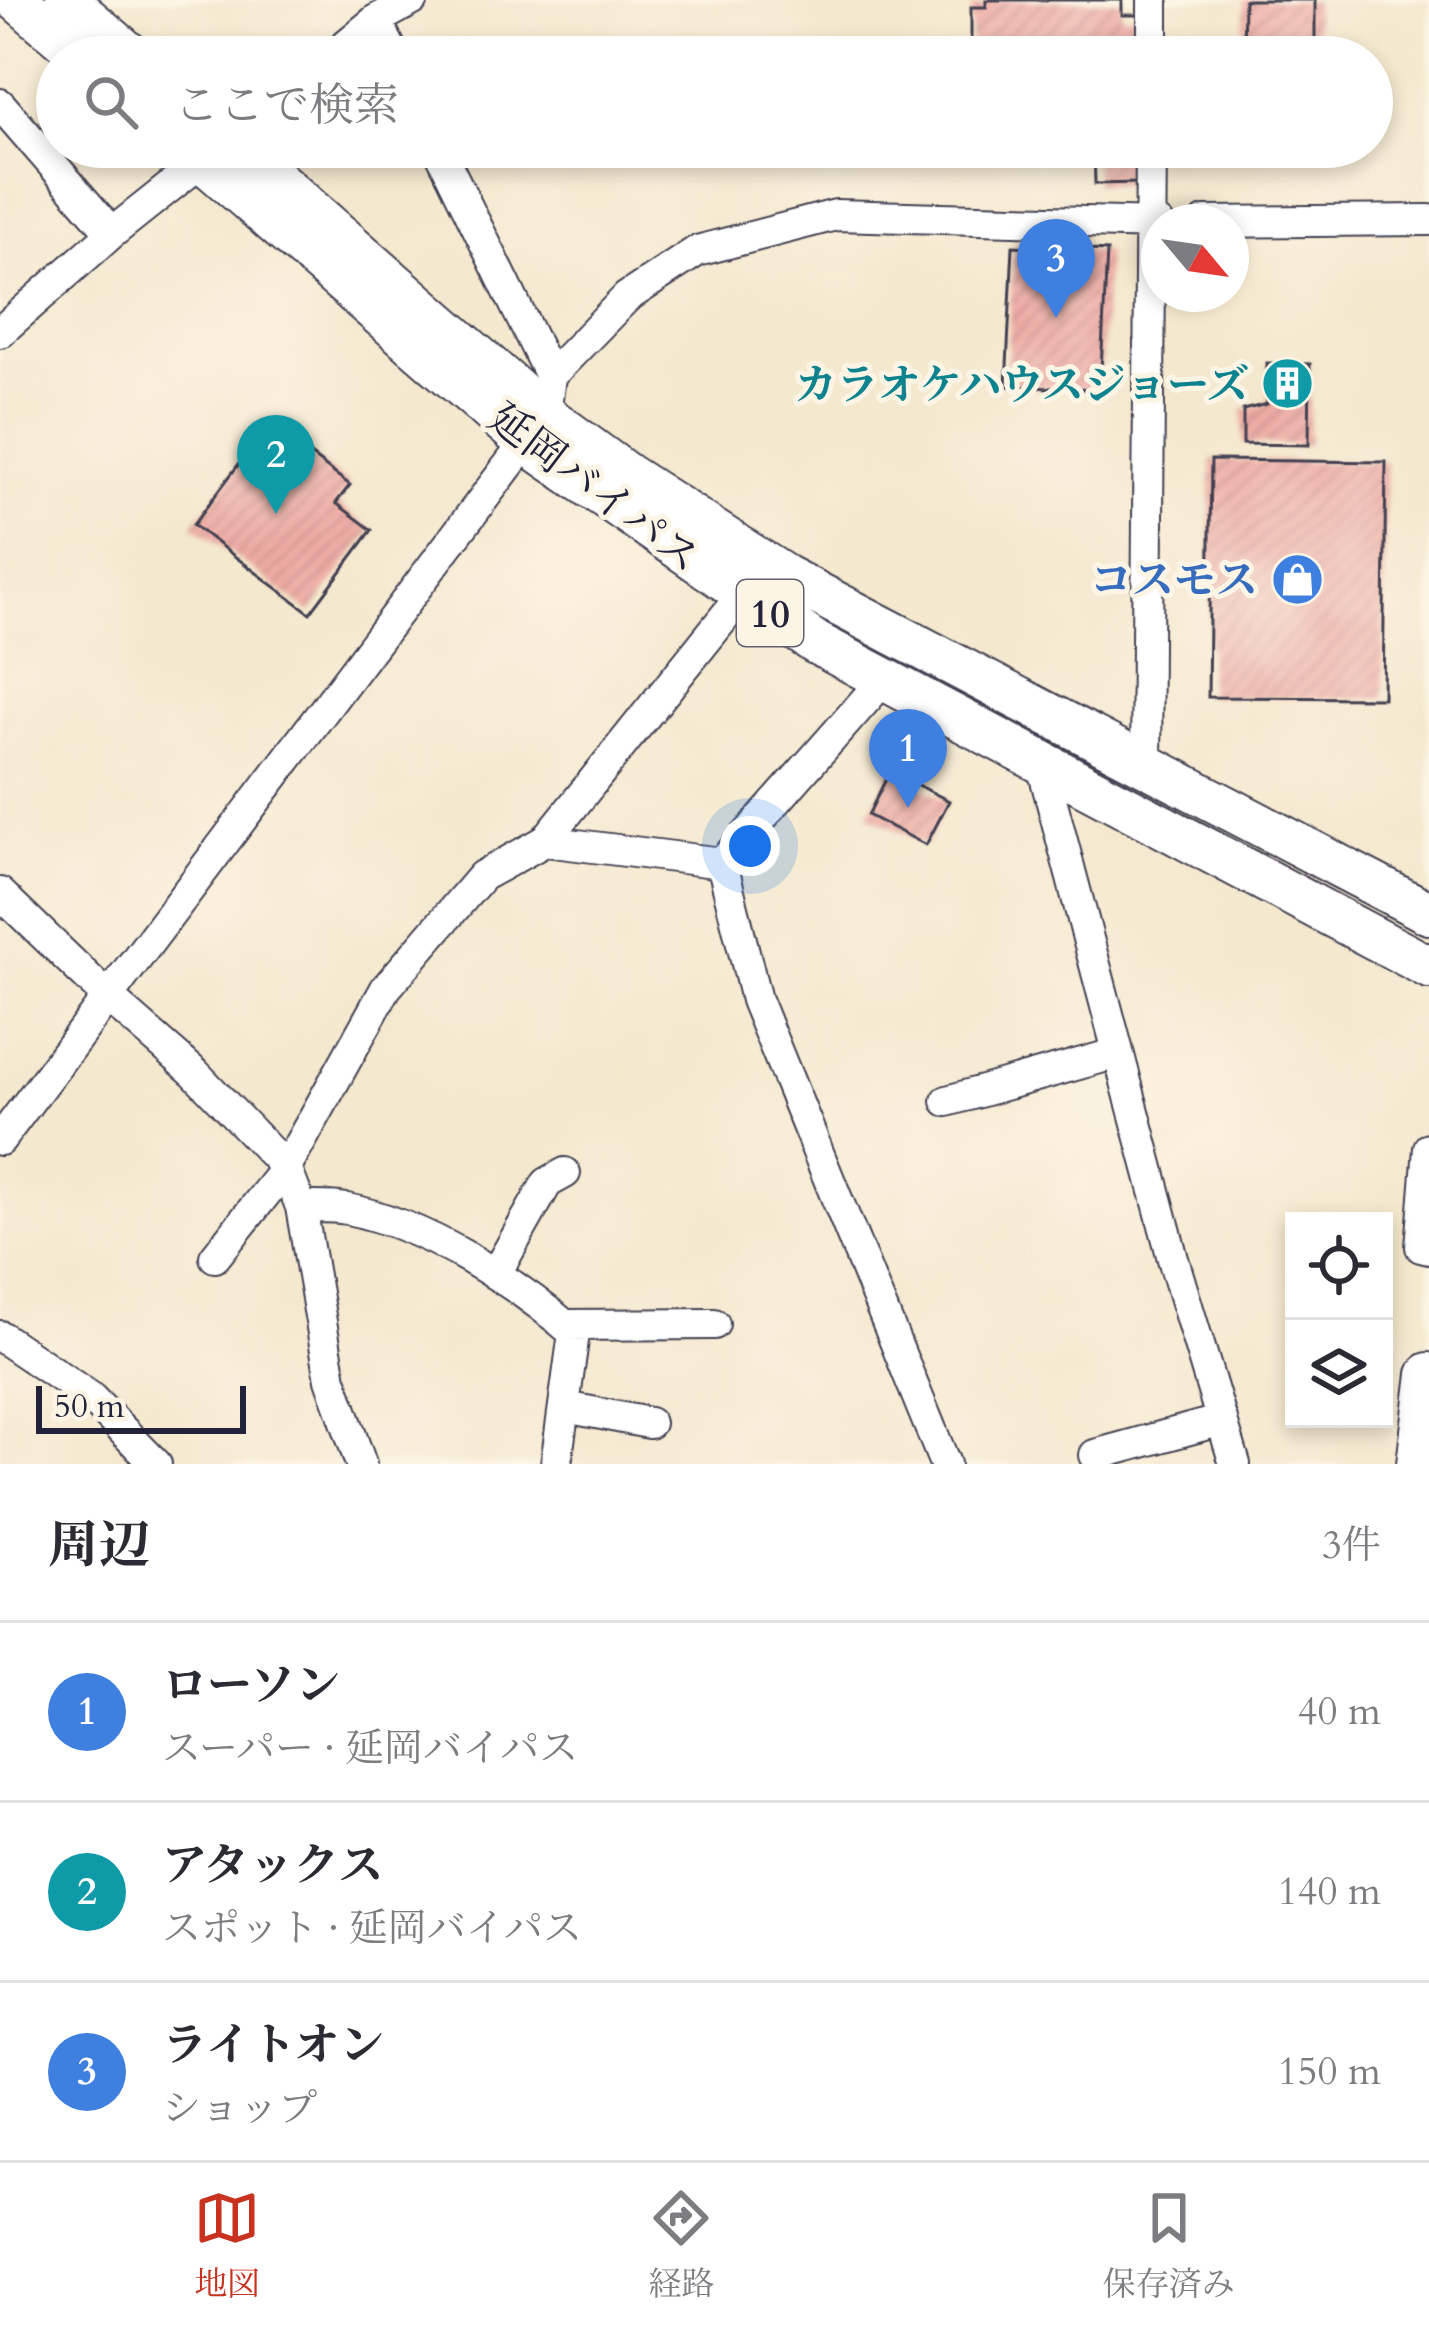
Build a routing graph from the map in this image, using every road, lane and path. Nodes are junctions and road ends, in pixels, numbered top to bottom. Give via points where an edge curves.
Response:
1 (17, 0) edge
2 (66, 0) edge
3 (413, 0) edge
4 (1153, 0) edge
5 (376, 20) junction
6 (59, 36) edge
7 (109, 36) edge
8 (357, 36) edge
9 (384, 36) edge
10 (1153, 36) edge
11 (0, 104) edge
12 (36, 145) edge
13 (56, 168) edge
14 (190, 168) edge
15 (235, 168) edge
16 (447, 168) edge
17 (1152, 168) edge
18 (1155, 204) edge
19 (1429, 220) edge
20 (1249, 222) edge
21 (1141, 224) edge
22 (112, 233) junction
23 (1154, 312) edge
24 (0, 332) edge
25 (540, 411) junction
26 (742, 594) junction
27 (884, 680) junction
28 (1042, 765) junction
29 (1146, 768) junction
30 (545, 841) junction
31 (722, 863) junction
32 (0, 892) edge
33 (1429, 914) edge
34 (1429, 967) edge
35 (108, 997) junction
36 (1118, 1054) junction
37 (947, 1101) dead end
38 (0, 1140) edge
39 (1429, 1148) edge
40 (286, 1168) junction
41 (565, 1173) dead end
42 (301, 1207) junction
43 (1429, 1249) edge
44 (215, 1257) dead end
45 (496, 1273) junction
46 (714, 1324) dead end
47 (565, 1325) junction
48 (0, 1336) edge
49 (1429, 1374) edge
50 (566, 1408) junction
51 (1222, 1420) junction
52 (650, 1423) dead end
53 (1095, 1455) dead end
54 (156, 1464) edge
55 (361, 1464) edge
56 (556, 1464) edge
57 (946, 1464) edge
58 (1235, 1464) edge
59 (1418, 1464) edge

1 - 6 highway
2 - 7 highway
3 - 5 street
4 - 10 street
5 - 8 street
5 - 9 street
11 - 12 street
13 - 22 street
14 - 22 street
15 - 25 highway, 延岡バイパス / 10
16 - 25 street
17 - 18 street
19 - 20 street
21 - 25 street via 836,215 697,251 627,297
22 - 24 street
23 - 29 street
25 - 26 highway, 延岡バイパス / 10
25 - 29 highway, 延岡バイパス / 10 via 784,576
25 - 35 street
26 - 27 highway, 延岡バイパス / 10
26 - 30 street
27 - 28 highway, 延岡バイパス / 10
27 - 31 street
28 - 34 highway, 延岡バイパス / 10
28 - 36 street
29 - 33 highway, 延岡バイパス / 10
30 - 31 street
30 - 40 street via 482,876 386,988
31 - 57 street via 756,1000
32 - 35 street
35 - 38 street
35 - 40 street
36 - 37 street
36 - 51 street
39 - 43 street via 1421,1247
40 - 42 street
40 - 44 street
41 - 45 street via 547,1183
42 - 45 street via 346,1208
42 - 55 street via 331,1379
45 - 47 street
46 - 47 street
47 - 50 street via 574,1333
48 - 54 street via 90,1396
49 - 59 highway
50 - 52 street
50 - 56 street
51 - 53 street
51 - 58 street

